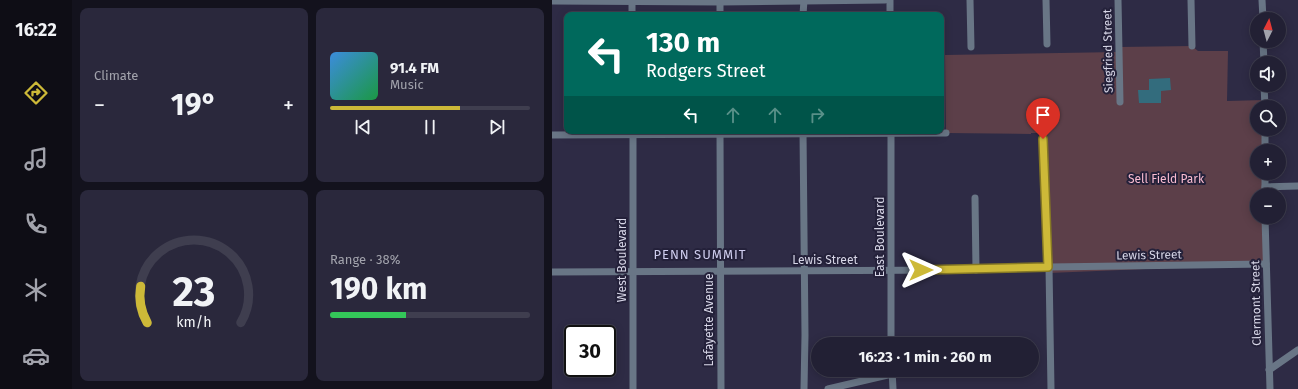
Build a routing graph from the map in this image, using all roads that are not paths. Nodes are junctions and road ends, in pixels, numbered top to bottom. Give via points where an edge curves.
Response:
1 (632, 0) edge
2 (885, 0) edge
3 (890, 0) edge
4 (970, 0) edge
5 (1046, 0) edge
6 (1118, 0) edge
7 (1191, 0) edge
8 (1262, 0) edge
9 (552, 1) edge
10 (720, 1) edge
11 (804, 1) edge
12 (632, 12) edge
13 (720, 12) edge
14 (804, 12) edge
15 (890, 12) edge
16 (1263, 12) edge
17 (1047, 44) dead end
18 (971, 46) dead end
19 (1192, 46) dead end
20 (1120, 102) dead end
21 (1043, 133) dead end
22 (592, 134) edge
23 (633, 134) edge
24 (720, 134) edge
25 (803, 134) edge
26 (891, 134) edge
27 (552, 135) edge
28 (1265, 180) edge
29 (1298, 186) edge
30 (1265, 187) joint
31 (975, 198) dead end
32 (1265, 224) edge
33 (1266, 264) junction
34 (1048, 267) junction
35 (720, 270) junction
36 (891, 270) junction
37 (976, 270) junction
38 (633, 271) junction
39 (804, 271) junction
40 (552, 272) edge
41 (891, 337) edge
42 (1298, 350) edge
43 (1269, 370) junction
44 (873, 377) edge
45 (892, 377) edge
46 (633, 389) edge
47 (721, 389) edge
48 (804, 389) edge
49 (828, 389) edge
50 (893, 389) edge
51 (1051, 389) edge
52 (1270, 389) edge

1 - 9 street
1 - 10 street
1 - 12 street
2 - 11 street
3 - 15 street
4 - 18 street
5 - 17 street
6 - 20 street, Siegfried Street
7 - 19 street
8 - 16 street
10 - 11 street
10 - 13 street
11 - 14 street
21 - 34 street
22 - 27 street
23 - 38 street, West Boulevard
24 - 35 street, Lafayette Avenue
25 - 39 street
26 - 36 street, East Boulevard
28 - 30 street
29 - 30 street
31 - 37 street
32 - 33 street, Clermont Street
33 - 34 street, Lewis Street
33 - 43 street, Clermont Street
34 - 37 street, Lewis Street
34 - 51 street
35 - 38 street, Lewis Street
35 - 39 street, Lewis Street
35 - 47 street, Lafayette Avenue
36 - 37 street, Lewis Street
36 - 39 street, Lewis Street
36 - 41 street, East Boulevard
38 - 40 street, Lewis Street
38 - 46 street, West Boulevard
39 - 48 street
42 - 43 street
43 - 52 street, Clermont Street
44 - 49 street
45 - 50 street

